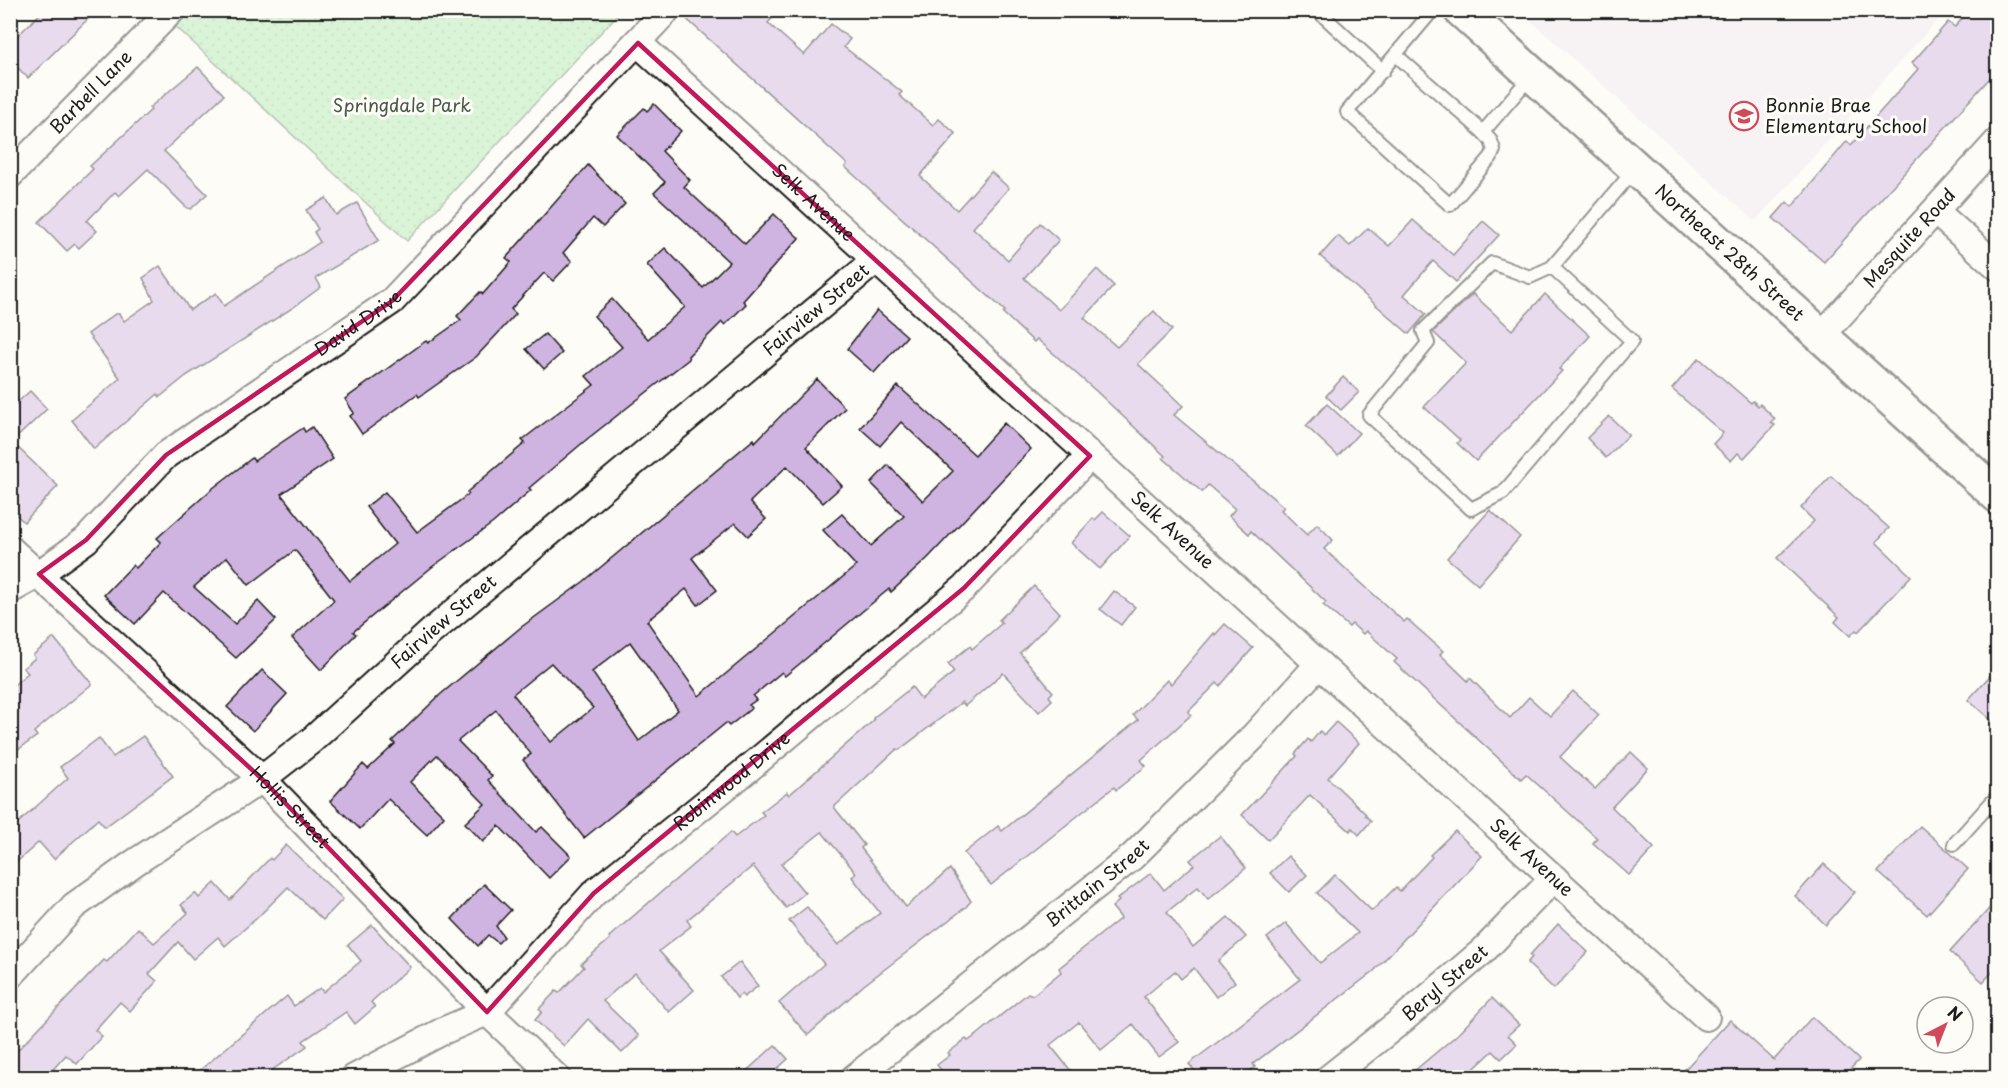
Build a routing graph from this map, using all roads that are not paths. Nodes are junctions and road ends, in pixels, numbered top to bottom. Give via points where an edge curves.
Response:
1 (172, 10) edge
2 (667, 10) edge
3 (1317, 10) edge
4 (1433, 10) edge
5 (1461, 10) edge
6 (638, 43) junction
7 (1396, 55) junction
8 (1383, 71) junction
9 (1532, 75) junction
10 (1483, 132) junction
11 (1998, 141) edge
12 (1635, 168) junction
13 (10, 175) edge
14 (1935, 211) junction
15 (876, 260) junction
16 (1551, 267) junction
17 (1998, 267) edge
18 (1821, 336) junction
19 (1090, 456) junction
20 (1998, 496) edge
21 (10, 549) edge
22 (39, 574) junction
23 (10, 590) edge
24 (1319, 664) junction
25 (262, 779) junction
26 (1998, 795) edge
27 (1954, 844) dead end
28 (1554, 878) junction
29 (10, 976) edge
30 (487, 1012) junction
31 (1706, 1017) dead end
32 (354, 1077) edge
33 (557, 1077) edge
34 (854, 1077) edge
35 (1329, 1077) edge

1 - 13 street, Barbell Lane
2 - 6 street, David Drive
3 - 8 lane
4 - 7 lane
5 - 9 main road, Northeast 28th Street
6 - 15 street, Selk Avenue
6 - 22 street, David Drive via 392,301 166,455 86,540
7 - 8 lane
7 - 10 lane
8 - 10 lane via 1347,112 1450,205 1491,157 1494,150
9 - 10 lane
9 - 12 main road, Northeast 28th Street
11 - 14 street, Mesquite Road
12 - 16 lane
12 - 18 main road, Northeast 28th Street
14 - 17 street
14 - 18 street, Mesquite Road
15 - 19 street, Selk Avenue
15 - 25 street, Fairview Street
16 - 16 lane via 1632,341 1503,493 1471,509 1369,415 1428,343 1423,331 1492,264 1530,277
18 - 20 main road, Northeast 28th Street
19 - 24 street, Selk Avenue
19 - 30 street, Robinwood Drive via 964,588 594,892
21 - 22 street, Hollis Street
22 - 23 street, David Drive
22 - 25 street, Hollis Street
24 - 28 street, Selk Avenue
24 - 34 street, Brittain Street via 1253,737 1132,857
25 - 29 street, Fairview Street via 74,906
25 - 30 street, Hollis Street
26 - 27 lane
28 - 31 street, Selk Avenue
28 - 35 street, Beryl Street via 1484,951
30 - 32 street, Robinwood Drive
30 - 33 street, Hollis Street

